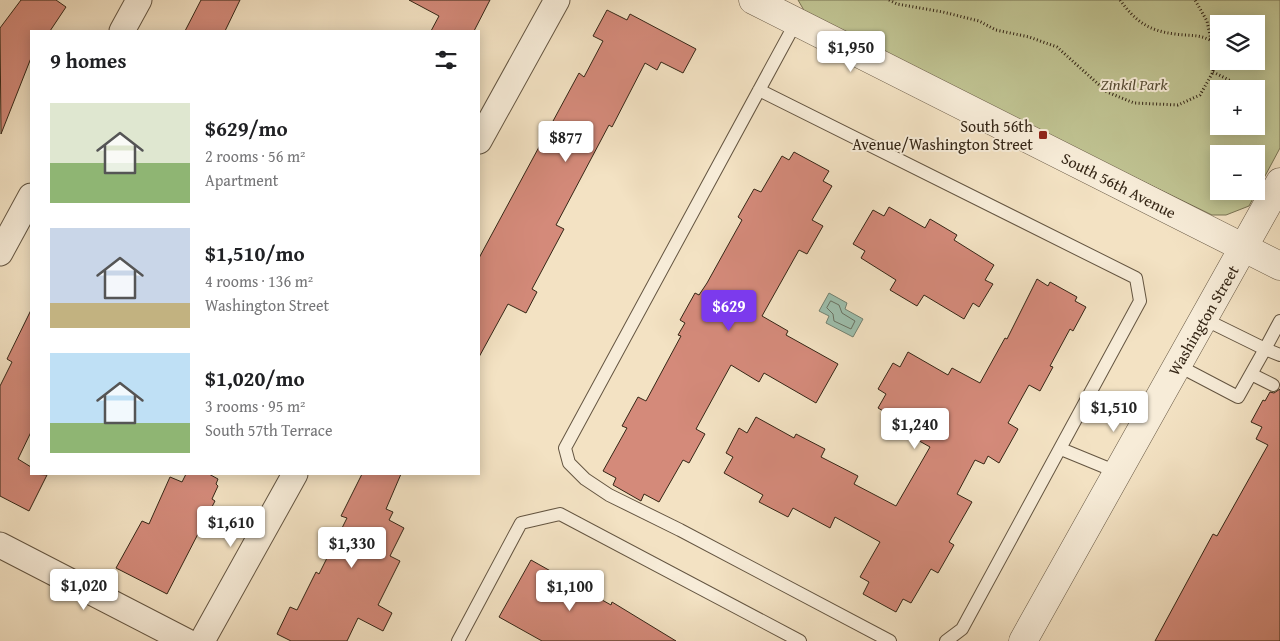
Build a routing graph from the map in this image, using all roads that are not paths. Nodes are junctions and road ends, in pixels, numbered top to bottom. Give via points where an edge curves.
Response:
1 (139, 0) edge
2 (557, 0) edge
3 (753, 0) edge
4 (787, 12) edge
5 (123, 30) edge
6 (759, 90) junction
7 (480, 139) edge
8 (1278, 190) edge
9 (30, 198) edge
10 (1245, 248) junction
11 (0, 253) edge
12 (1280, 266) edge
13 (1204, 319) junction
14 (1280, 321) edge
15 (1265, 349) junction
16 (1280, 355) edge
17 (1178, 365) junction
18 (1251, 374) junction
19 (1273, 385) dead end
20 (1061, 449) junction
21 (1117, 472) junction
22 (294, 475) edge
23 (0, 545) edge
24 (186, 641) edge
25 (202, 641) edge
26 (458, 641) edge
27 (800, 641) edge
28 (890, 641) edge
29 (946, 641) edge
30 (1023, 641) edge

1 - 5 street
2 - 7 street
3 - 4 street, South 56th Avenue
4 - 6 lane
4 - 10 street, South 56th Avenue
6 - 20 lane via 1136,278 1140,301
6 - 28 lane via 565,448 574,468 609,495
8 - 10 street, Washington Street
9 - 11 street
10 - 12 street, South 56th Avenue
10 - 13 street, Washington Street
13 - 15 lane
13 - 17 street, Washington Street
14 - 15 lane
15 - 16 lane
15 - 18 lane
17 - 18 lane via 1238,397
17 - 21 street, Washington Street
18 - 19 lane
20 - 21 lane
20 - 29 lane via 962,629
21 - 30 street, Washington Street
22 - 25 street
23 - 24 street
26 - 27 lane via 521,523 560,514

